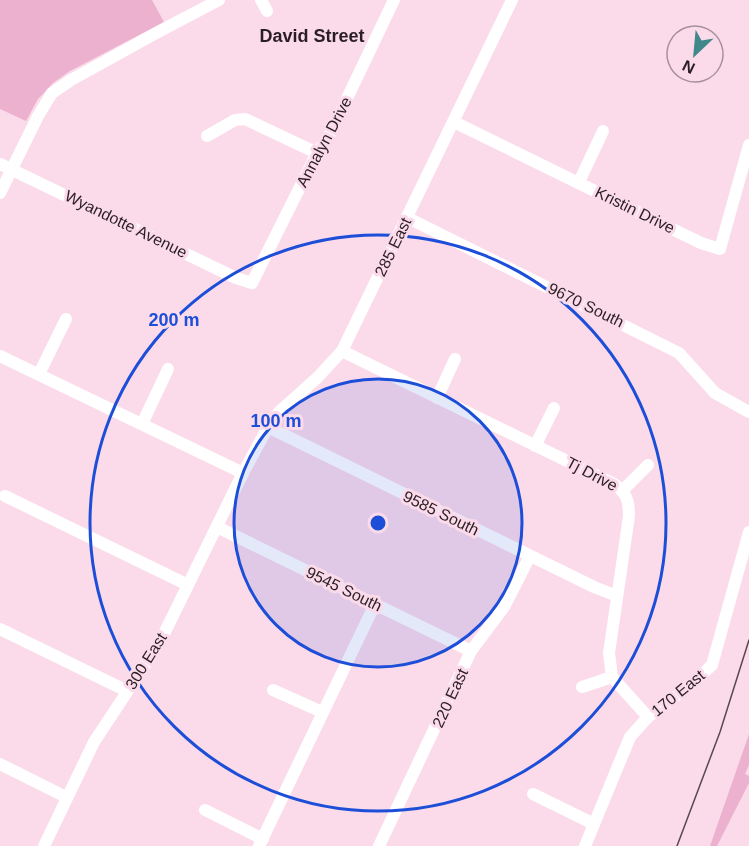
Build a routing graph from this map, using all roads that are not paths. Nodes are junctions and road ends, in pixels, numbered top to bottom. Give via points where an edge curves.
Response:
1 (219, 0) edge
2 (394, 0) edge
3 (512, 0) edge
4 (454, 122) junction
5 (603, 130) dead end
6 (207, 136) dead end
7 (749, 145) edge
8 (317, 153) junction
9 (6, 167) edge
10 (579, 182) junction
11 (0, 193) edge
12 (408, 218) junction
13 (252, 283) joint
14 (66, 319) dead end
15 (342, 351) junction
16 (0, 356) edge
17 (455, 359) dead end
18 (168, 369) dead end
19 (39, 374) junction
20 (437, 398) junction
21 (554, 408) dead end
22 (749, 412) edge
23 (142, 424) junction
24 (268, 427) junction
25 (535, 446) junction
26 (648, 465) dead end
27 (243, 473) junction
28 (623, 490) junction
29 (6, 496) dead end
30 (217, 527) junction
31 (749, 532) edge
32 (530, 556) junction
33 (188, 585) junction
34 (617, 596) junction
35 (375, 604) junction
36 (0, 629) edge
37 (471, 651) junction
38 (612, 677) junction
39 (582, 687) dead end
40 (273, 690) dead end
41 (127, 691) junction
42 (322, 712) junction
43 (648, 717) junction
44 (0, 764) edge
45 (533, 794) dead end
46 (66, 797) junction
47 (204, 810) dead end
48 (594, 824) junction
49 (261, 843) edge
50 (44, 846) edge
51 (379, 846) edge
52 (585, 846) edge

1 - 9 street via 52,93
2 - 8 street, Annalyn Drive via 330,134
3 - 4 street, 285 East
4 - 10 street, Kristin Drive
4 - 12 street, 285 East
5 - 10 street
6 - 8 street via 235,120 245,119
7 - 10 street, Kristin Drive via 720,249
8 - 13 street, Annalyn Drive
9 - 11 street
9 - 13 street, Wyandotte Avenue
12 - 15 street, 285 East
12 - 22 street, 9670 South via 679,353 715,393
14 - 19 street
15 - 20 street, Tj Drive
15 - 24 street, 285 East
16 - 19 street
17 - 20 street
18 - 23 street
19 - 23 street
20 - 25 street, Tj Drive
21 - 25 street
23 - 27 street
24 - 27 street, 285 East
24 - 32 street, 9585 South
25 - 28 street, Tj Drive
26 - 28 street
27 - 30 street, 300 East
28 - 34 street, Tj Drive via 629,500 629,516
29 - 33 street
30 - 33 street, 300 East
30 - 35 street, 9545 South
31 - 43 street, 170 East via 712,665
32 - 34 street, 9585 South
32 - 37 street, 220 East via 504,607
33 - 41 street, 300 East via 160,642
34 - 38 street, Tj Drive via 609,653
35 - 37 street, 9545 South
35 - 42 street
36 - 41 street
37 - 51 street, 220 East
38 - 39 street
38 - 43 street
40 - 42 street
41 - 46 street, 300 East via 94,742
42 - 49 street
43 - 48 street, 170 East via 630,736
44 - 46 street
45 - 48 street
46 - 50 street, 300 East
47 - 49 street
48 - 52 street, 170 East

